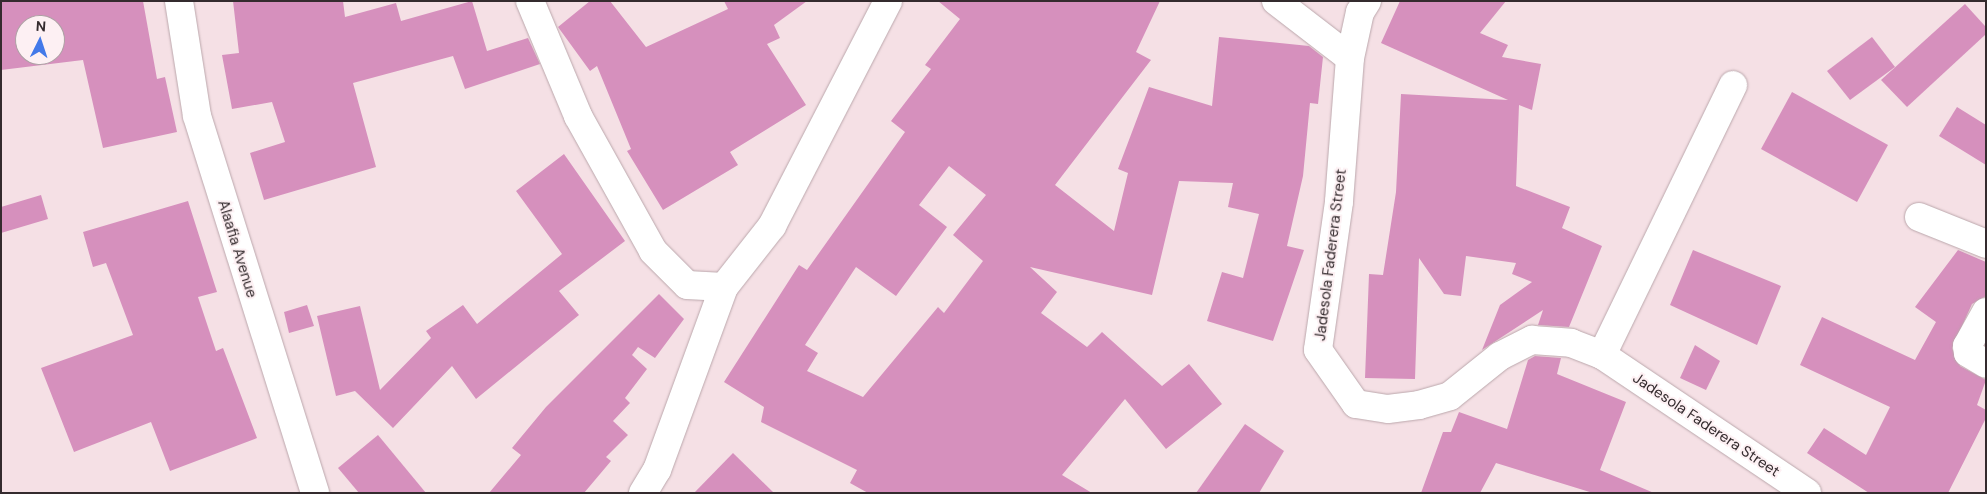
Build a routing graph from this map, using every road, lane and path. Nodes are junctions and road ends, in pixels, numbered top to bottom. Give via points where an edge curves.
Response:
1 (179, 1) edge
2 (530, 1) edge
3 (888, 1) edge
4 (1276, 1) edge
5 (1367, 1) edge
6 (1350, 58) junction
7 (1733, 85) dead end
8 (1918, 217) dead end
9 (1986, 244) edge
10 (724, 287) junction
11 (1986, 312) edge
12 (1602, 355) junction
13 (1986, 364) edge
14 (315, 493) edge
15 (643, 493) edge
16 (1808, 493) edge

1 - 14 street, Alaafia Avenue via 197,116
2 - 10 street via 578,116 653,252 687,285
3 - 10 street via 772,226
4 - 6 street
5 - 6 street, Jadesola Faderera Street via 1360,12
6 - 12 street, Jadesola Faderera Street via 1339,202 1318,350 1356,404 1388,409 1450,396 1500,356 1532,340 1571,343
7 - 12 street
8 - 9 street
10 - 15 street via 657,470
11 - 13 street via 1967,346 1968,353
12 - 16 street, Jadesola Faderera Street

